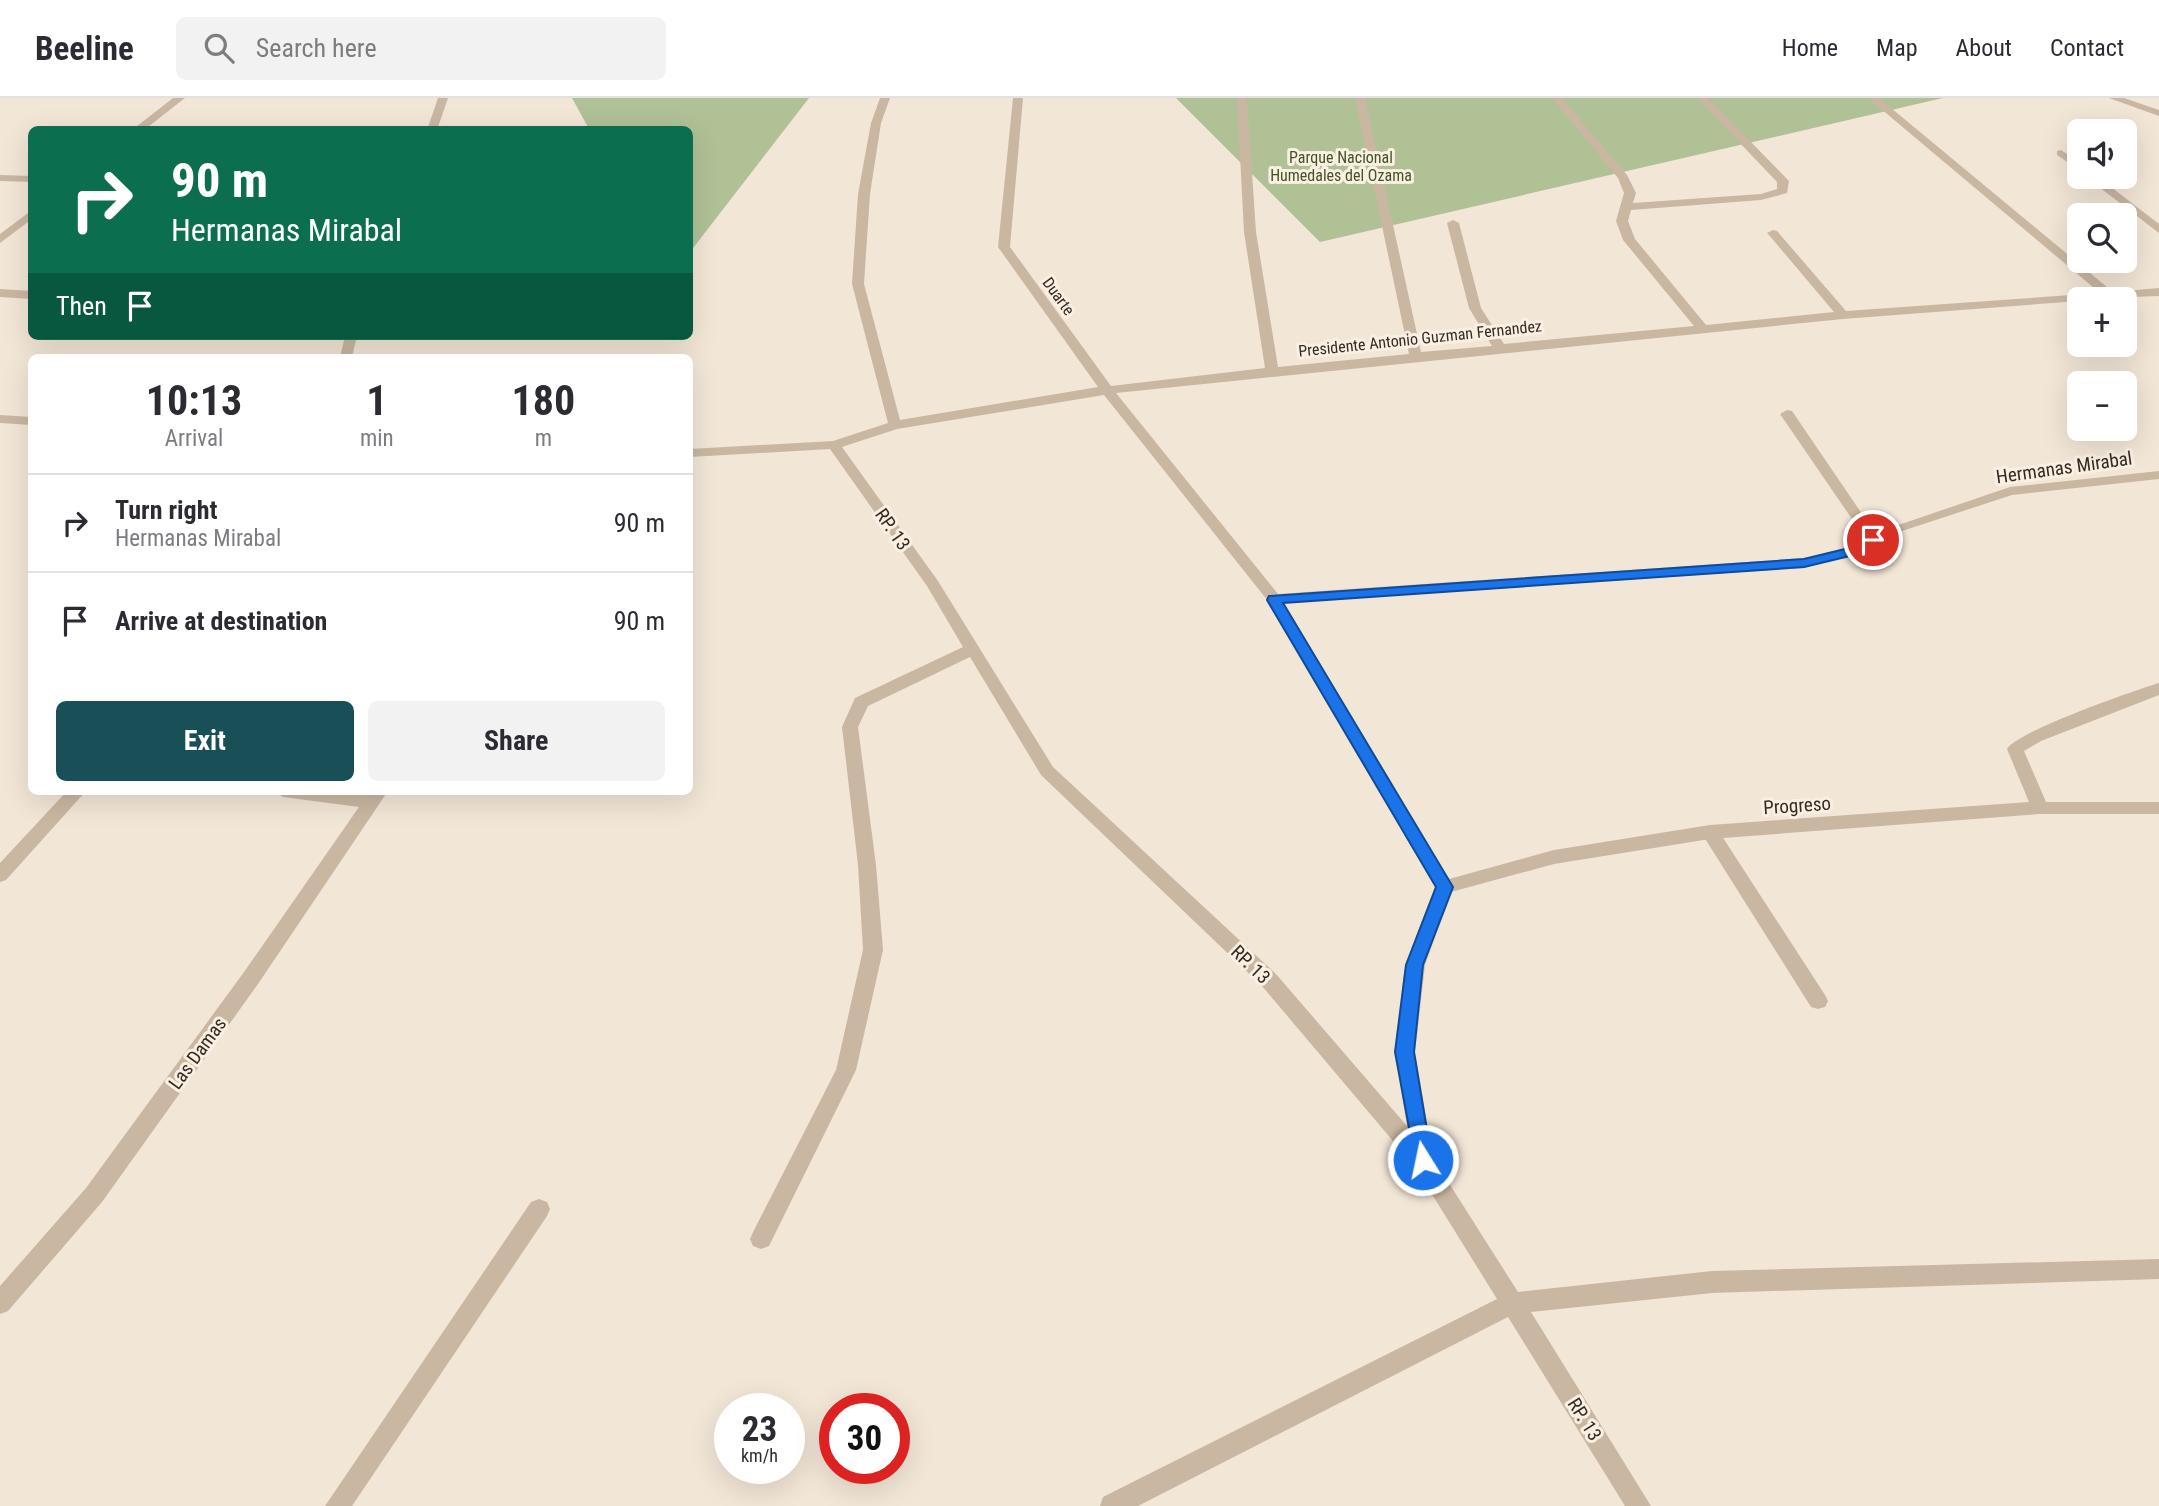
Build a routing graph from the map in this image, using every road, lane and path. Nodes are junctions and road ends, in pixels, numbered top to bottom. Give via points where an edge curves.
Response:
1 (180, 98) edge
2 (443, 98) edge
3 (885, 98) edge
4 (1018, 98) edge
5 (1242, 98) edge
6 (1360, 98) edge
7 (1557, 98) edge
8 (1702, 98) edge
9 (1873, 98) edge
10 (2114, 98) edge
11 (2159, 113) edge
12 (142, 126) edge
13 (433, 126) edge
14 (2061, 153) dead end
15 (2067, 158) edge
16 (0, 178) edge
17 (28, 179) edge
18 (2106, 189) edge
19 (1627, 207) junction
20 (28, 216) edge
21 (1453, 223) dead end
22 (2159, 230) edge
23 (1773, 233) dead end
24 (0, 240) edge
25 (2100, 287) edge
26 (2159, 292) edge
27 (0, 293) edge
28 (2137, 294) edge
29 (28, 295) edge
30 (2067, 299) edge
31 (1843, 315) junction
32 (1703, 328) junction
33 (1499, 346) junction
34 (1416, 357) junction
35 (1272, 371) junction
36 (1107, 390) junction
37 (1787, 414) dead end
38 (0, 419) edge
39 (28, 421) edge
40 (895, 425) junction
41 (834, 445) junction
42 (693, 453) edge
43 (2159, 475) edge
44 (1873, 540) junction
45 (1274, 600) junction
46 (973, 649) junction
47 (2159, 689) edge
48 (73, 795) edge
49 (357, 795) edge
50 (376, 796) edge
51 (2040, 808) junction
52 (2159, 808) edge
53 (1710, 832) junction
54 (0, 875) edge
55 (1444, 887) junction
56 (1818, 1001) dead end
57 (1423, 1160) junction
58 (539, 1209) dead end
59 (761, 1240) dead end
60 (2159, 1269) edge
61 (0, 1303) edge
62 (1513, 1303) junction
63 (337, 1506) edge
64 (1112, 1506) edge
65 (1639, 1506) edge

1 - 12 street
2 - 13 street
3 - 40 street via 864,194 858,284
4 - 36 street, Duarte via 1004,247
5 - 35 street via 1250,232
6 - 34 street
7 - 19 street via 1623,177 1630,193
8 - 19 street via 1783,181 1783,191 1761,197
9 - 25 street
10 - 11 street
14 - 15 street
16 - 17 street
18 - 22 street
19 - 32 street via 1622,221 1629,240
20 - 24 street
21 - 33 street via 1475,308
23 - 31 street
26 - 28 street, Presidente Antonio Guzman Fernandez
27 - 29 street
30 - 31 street, Presidente Antonio Guzman Fernandez
31 - 32 street, Presidente Antonio Guzman Fernandez
32 - 33 street, Presidente Antonio Guzman Fernandez
33 - 34 street, Presidente Antonio Guzman Fernandez
34 - 35 street, Presidente Antonio Guzman Fernandez
35 - 36 street, Presidente Antonio Guzman Fernandez
36 - 40 street, Presidente Antonio Guzman Fernandez
36 - 45 street, Duarte
37 - 44 street
38 - 39 street
40 - 41 street, Presidente Antonio Guzman Fernandez
41 - 42 street, Presidente Antonio Guzman Fernandez
41 - 46 street, RP. 13 via 933,584
43 - 44 street, Hermanas Mirabal via 2010,491 1934,514
44 - 45 street, Hermanas Mirabal via 1853,551 1804,563
45 - 55 street, Duarte
46 - 57 street, RP. 13 via 1048,771 1269,980
46 - 59 street via 861,702 850,727 873,950 846,1070
47 - 51 street via 2015,749
48 - 54 street
49 - 50 street
50 - 61 street, Las Damas via 94,1195
51 - 52 street, Progreso
51 - 53 street, Progreso
53 - 55 street, Progreso via 1554,856
53 - 56 street
55 - 57 street via 1415,965 1405,1052
57 - 62 street, RP. 13
58 - 63 street
60 - 62 street via 1712,1282
62 - 64 street
62 - 65 street, RP. 13

